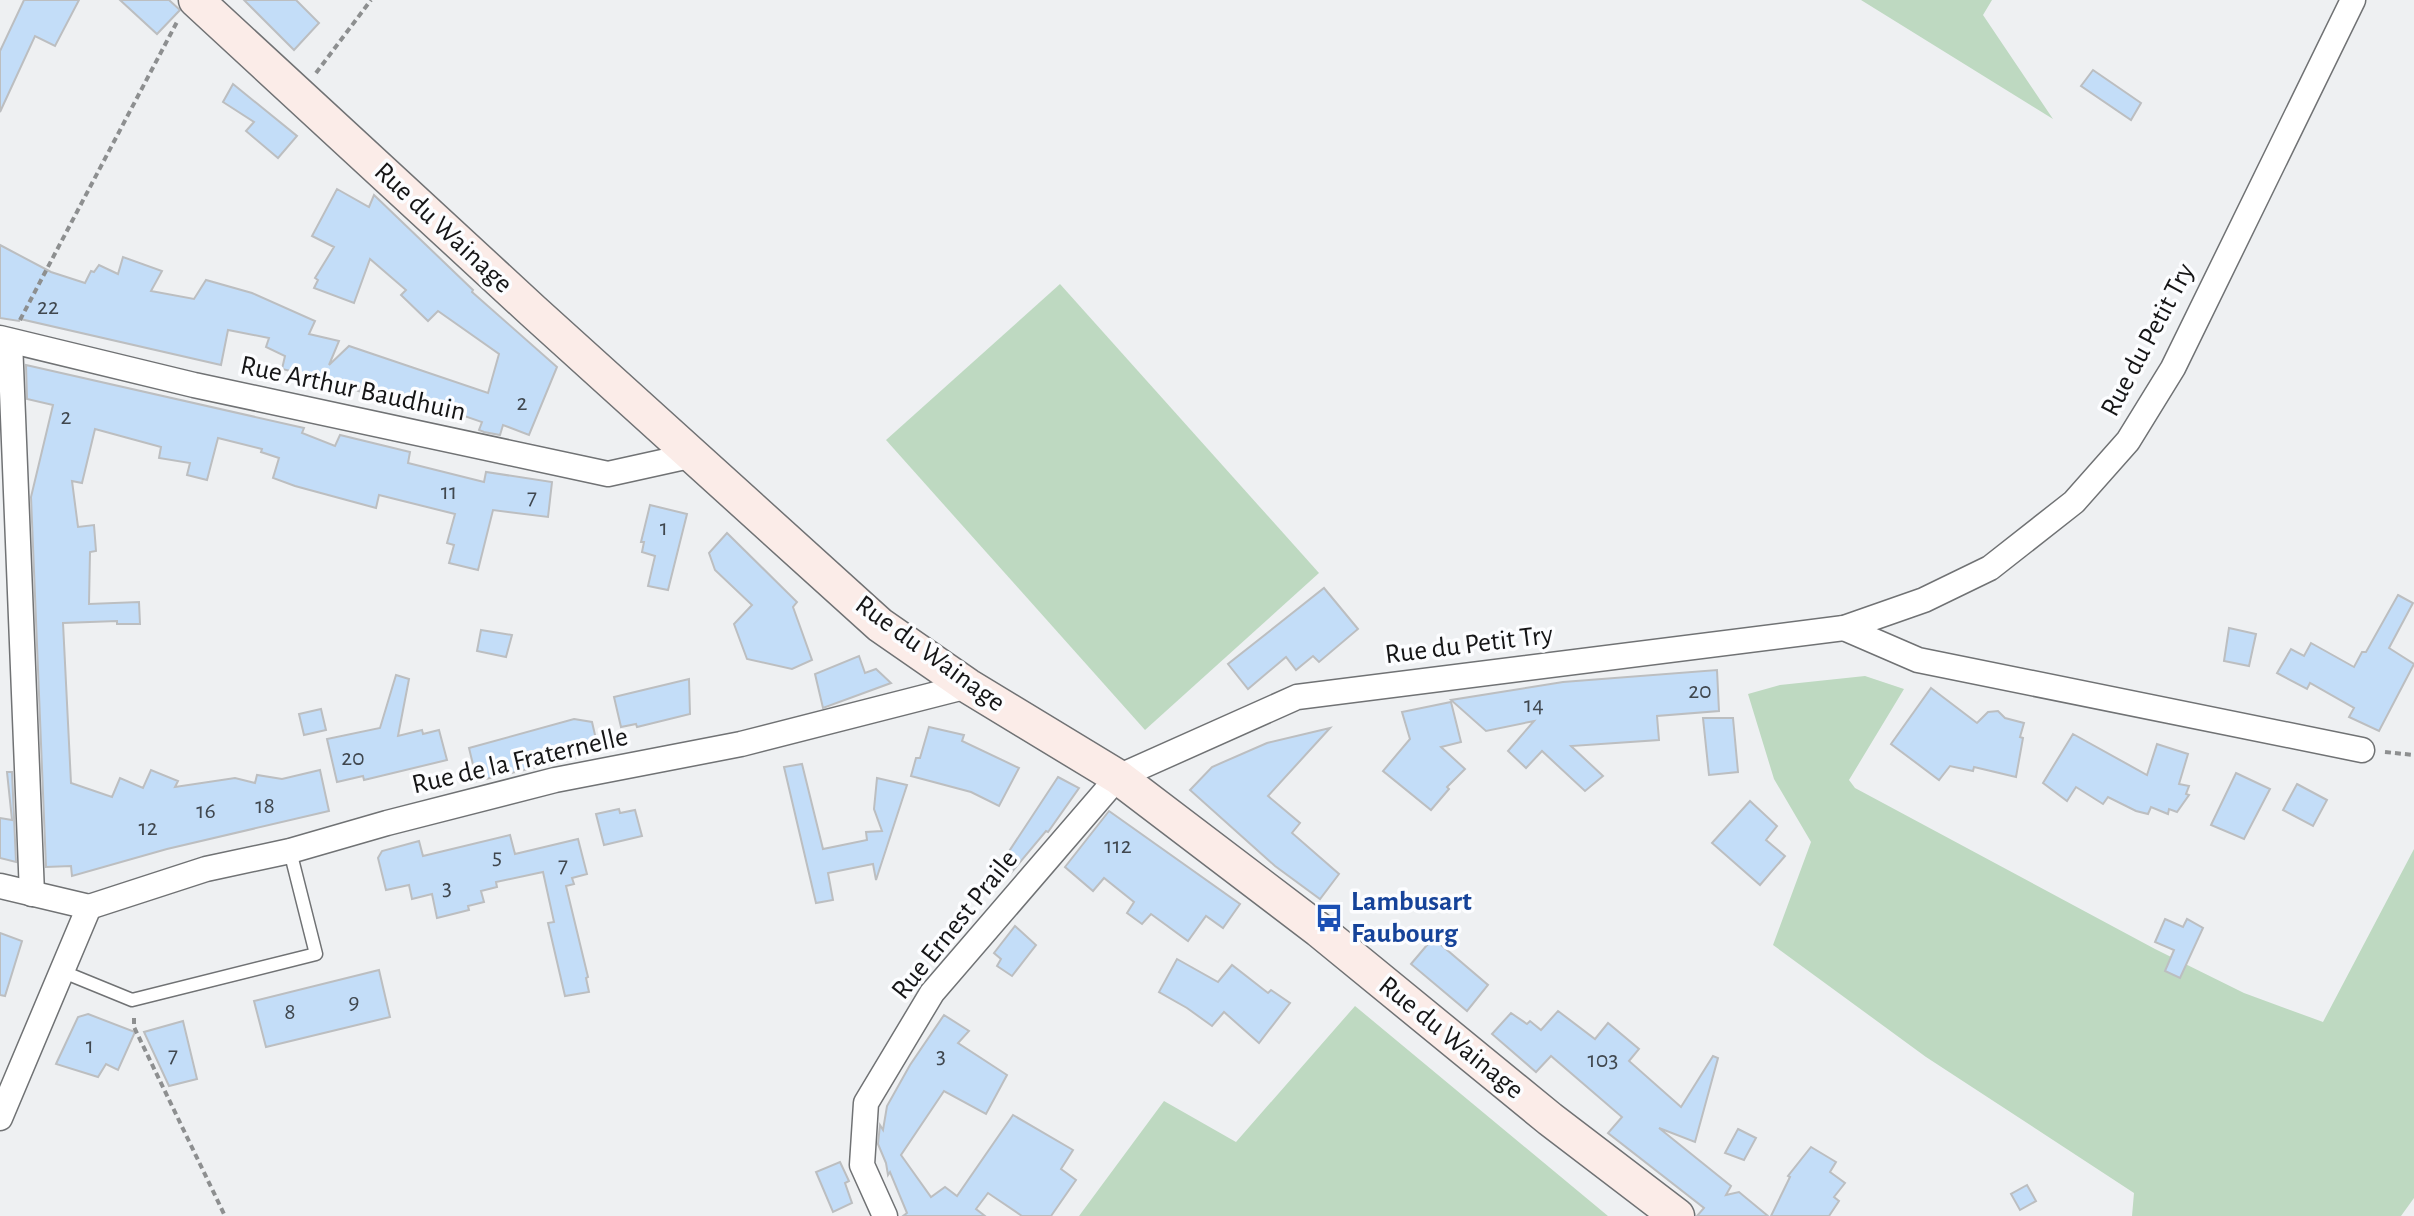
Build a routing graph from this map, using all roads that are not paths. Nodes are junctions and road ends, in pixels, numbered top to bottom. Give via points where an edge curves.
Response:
1 (2353, 0) edge
2 (188, 7) edge
3 (5, 339) edge
4 (694, 455) junction
5 (1844, 628) junction
6 (968, 686) junction
7 (2362, 750) road end
8 (1118, 777) junction
9 (290, 851) junction
10 (0, 886) edge
11 (32, 894) junction
12 (89, 907) junction
13 (61, 971) junction
14 (0, 1118) edge
15 (885, 1216) edge
16 (1677, 1216) edge

1 - 5 street, Rue du Petit Try via 2173,368 2128,441 2074,502 1990,568 1924,600
2 - 4 main road, Rue du Wainage via 300,94
3 - 4 street, Rue Arthur Baudhuin via 608,474
3 - 11 street
4 - 6 main road, Rue du Wainage via 880,625
5 - 7 street via 1918,660
5 - 8 street, Rue du Petit Try via 1297,697
6 - 8 main road, Rue du Wainage
6 - 9 street, Rue de la Fraternelle via 741,744 555,780
8 - 15 street, Rue Ernest Praile via 932,993 866,1103 862,1165
8 - 16 main road, Rue du Wainage
9 - 12 street, Rue de la Fraternelle via 206,869
9 - 13 lane via 316,954 132,1000
10 - 11 street
11 - 12 street
12 - 13 street
13 - 14 street

